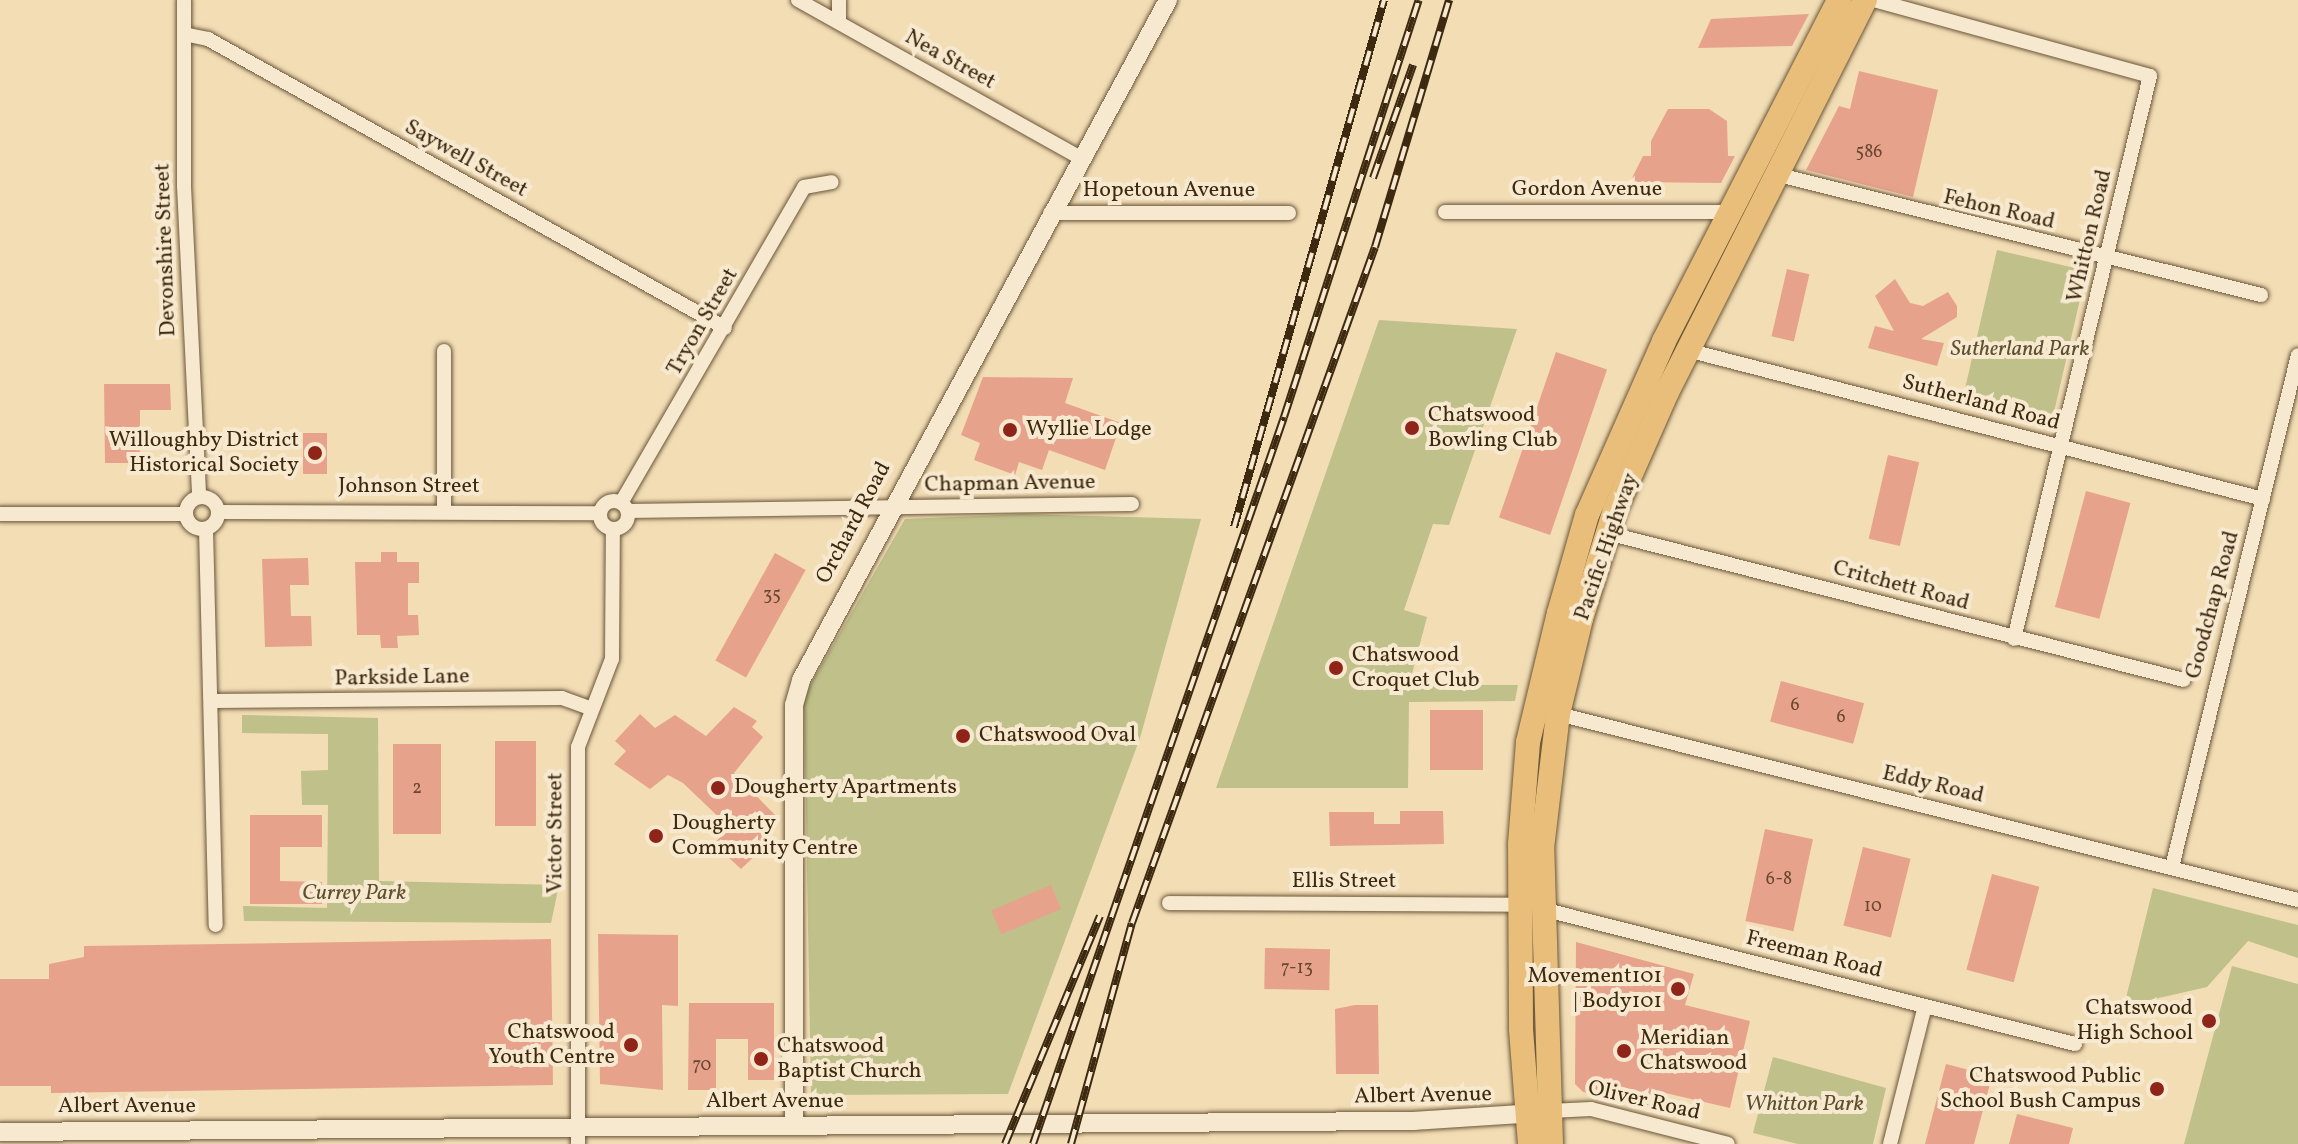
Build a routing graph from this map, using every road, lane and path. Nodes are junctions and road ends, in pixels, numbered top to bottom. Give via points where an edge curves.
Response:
1 (184, 0) edge
2 (798, 0) edge
3 (839, 0) edge
4 (1168, 0) edge
5 (1839, 0) edge
6 (1865, 0) edge
7 (1874, 0) edge
8 (839, 22) junction
9 (184, 34) junction
10 (1081, 158) junction
11 (1775, 174) junction
12 (832, 182) dead end
13 (1445, 212) dead end
14 (1729, 212) junction
15 (1050, 213) junction
16 (1289, 213) dead end
17 (2107, 259) junction
18 (2261, 295) dead end
19 (725, 328) junction
20 (1687, 350) junction
21 (444, 351) dead end
22 (2298, 355) edge
23 (2292, 406) edge
24 (2062, 448) junction
25 (199, 497) junction
26 (2263, 499) junction
27 (1132, 504) dead end
28 (624, 507) junction
29 (889, 508) junction
30 (444, 509) junction
31 (219, 512) junction
32 (600, 513) junction
33 (0, 514) edge
34 (186, 514) junction
35 (206, 529) junction
36 (613, 529) junction
37 (1607, 533) junction
38 (2014, 639) junction
39 (2184, 680) dead end
40 (213, 701) junction
41 (590, 708) junction
42 (1558, 714) junction
43 (2172, 867) junction
44 (2298, 900) edge
45 (1169, 903) dead end
46 (1530, 907) junction
47 (216, 925) dead end
48 (1925, 1006) junction
49 (2075, 1044) dead end
50 (1538, 1113) junction
51 (794, 1125) junction
52 (0, 1132) edge
53 (577, 1136) edge
54 (31, 1138) edge
55 (1530, 1144) edge
56 (1551, 1144) edge
57 (1728, 1144) edge
58 (1890, 1144) edge

1 - 9 street, Devonshire Street
2 - 8 street, Nea Street
3 - 8 street
4 - 10 main road, Orchard Road
5 - 14 highway, Pacific Highway
6 - 11 highway, Pacific Highway
7 - 17 street, Whitton Road via 2150,76
8 - 10 street, Nea Street
9 - 19 street, Saywell Street via 208,39
9 - 25 street, Devonshire Street via 184,186
10 - 15 main road, Orchard Road
11 - 17 street, Fehon Road
11 - 20 highway, Pacific Highway
12 - 19 street, Tryon Street via 804,187
13 - 14 street, Gordon Avenue
14 - 46 highway, Pacific Highway via 1664,341 1579,540 1528,742
15 - 16 street, Hopetoun Avenue
15 - 29 main road, Orchard Road
17 - 18 street, Fehon Road
17 - 24 street, Whitton Road
19 - 28 street, Tryon Street
20 - 24 street, Sutherland Road
20 - 37 highway, Pacific Highway
21 - 30 street
22 - 23 street, Goodchap Road
23 - 26 street, Goodchap Road
24 - 26 street, Sutherland Road
24 - 38 street, Whitton Road
25 - 31 street via 210,499
25 - 34 street
26 - 43 street, Goodchap Road
27 - 29 street, Chapman Avenue
28 - 29 street
28 - 32 street via 605,503
28 - 36 street, Tryon Street via 626,522
29 - 51 main road, Orchard Road via 815,648 794,705
30 - 31 street, Johnson Street
30 - 32 street, Johnson Street
31 - 35 street
32 - 36 street
33 - 34 street
34 - 35 street via 191,526
35 - 40 street
36 - 41 street, Victor Street via 612,659
37 - 38 street, Critchett Road
37 - 42 highway, Pacific Highway
38 - 39 street, Critchett Road
40 - 41 street, Parkside Lane via 562,698
40 - 47 street
41 - 53 street, Victor Street via 578,747
42 - 43 street, Eddy Road
42 - 46 highway, Pacific Highway
43 - 44 street, Eddy Road
45 - 46 street, Ellis Street
46 - 48 street, Freeman Road
46 - 50 highway, Pacific Highway
48 - 49 street, Freeman Road
48 - 58 street
50 - 51 main road, Albert Avenue
50 - 55 highway, Pacific Highway
50 - 56 highway, Pacific Highway
50 - 57 street, Oliver Road via 1591,1109
51 - 53 main road, Albert Avenue
52 - 54 main road, Albert Avenue
53 - 54 main road, Albert Avenue

